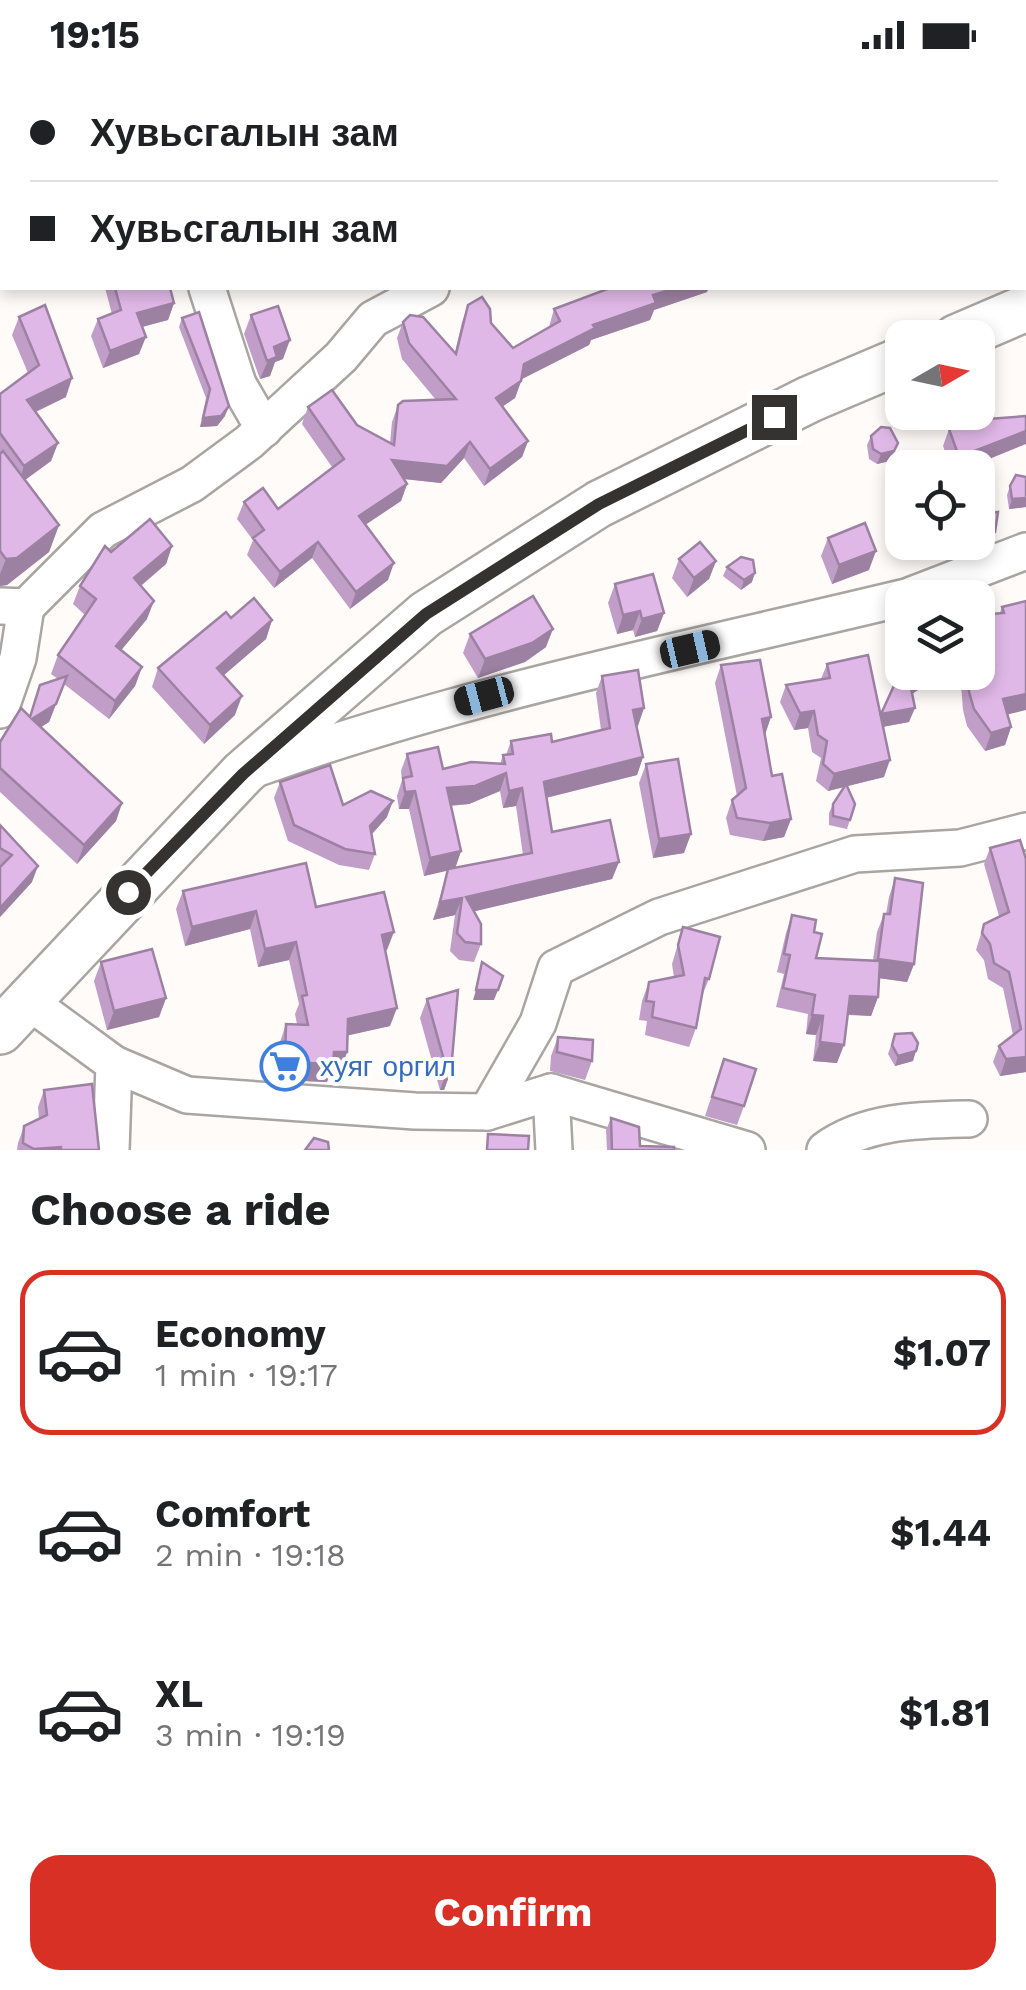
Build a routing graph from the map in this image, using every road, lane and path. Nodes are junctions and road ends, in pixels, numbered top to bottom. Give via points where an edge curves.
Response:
1 (207, 290) edge
2 (422, 290) edge
3 (395, 296) edge
4 (1026, 308) edge
5 (995, 321) edge
6 (885, 367) edge
7 (264, 429) junction
8 (1026, 550) edge
9 (949, 580) edge
10 (885, 602) edge
11 (13, 606) edge
12 (0, 710) edge
13 (243, 774) junction
14 (1026, 831) edge
15 (14, 1016) edge
16 (114, 1064) junction
17 (551, 1092) junction
18 (487, 1112) junction
19 (969, 1120) dead end
20 (111, 1150) edge
21 (554, 1150) edge
22 (747, 1150) edge
23 (825, 1150) edge

1 - 7 street via 238,384
2 - 3 street
3 - 7 street
4 - 5 main road
6 - 13 main road via 599,504 426,614
7 - 11 street via 192,484 103,530
8 - 9 street
10 - 13 street via 484,696 381,724
11 - 12 street via 18,658
13 - 15 main road
14 - 18 street via 960,848 855,854 660,917 556,968 538,1023
15 - 16 street
16 - 18 street via 187,1095
16 - 20 street
17 - 18 street
17 - 21 street
17 - 22 street
19 - 23 street via 906,1120 841,1138

